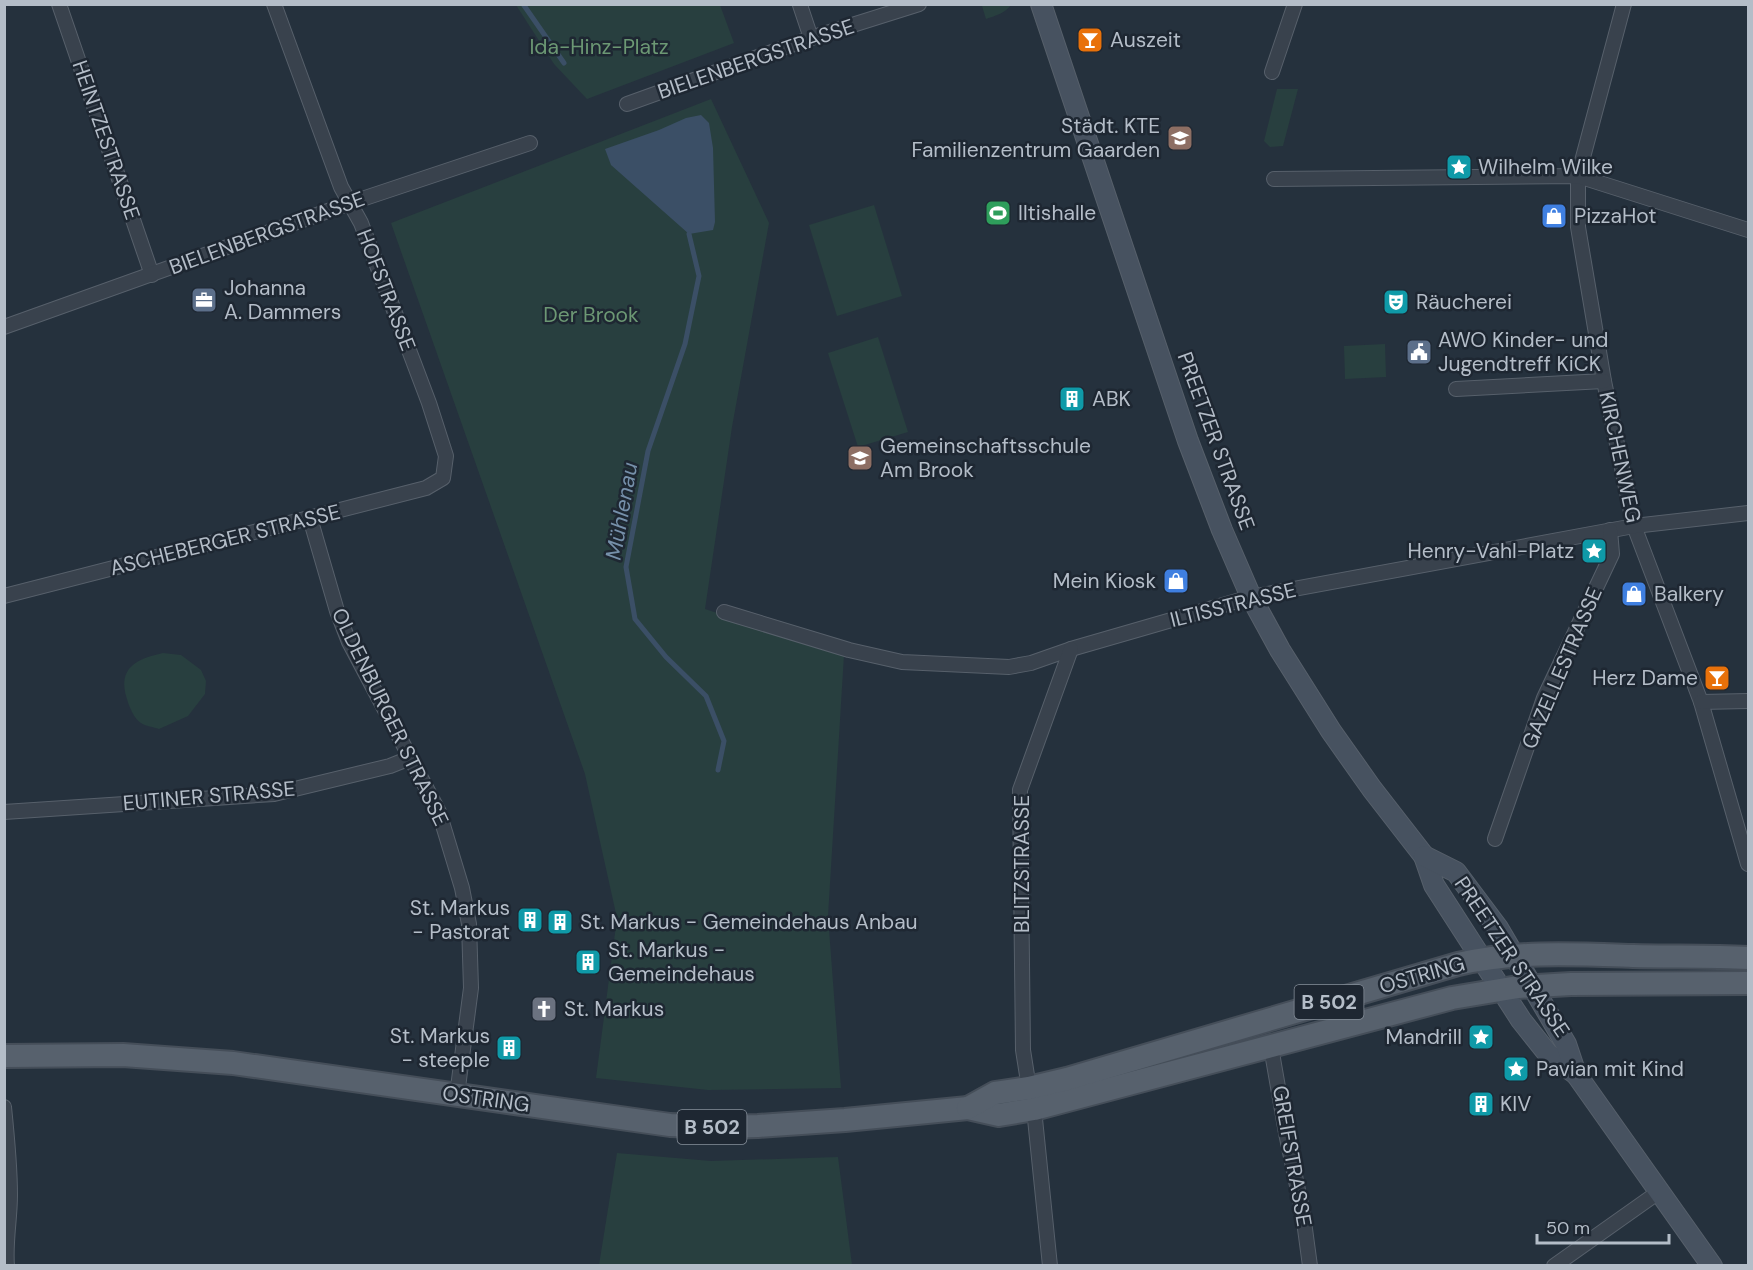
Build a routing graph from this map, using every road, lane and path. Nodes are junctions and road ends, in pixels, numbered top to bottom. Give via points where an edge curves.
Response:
1 (59, 4) edge
2 (274, 4) edge
3 (919, 4) edge
4 (1041, 4) edge
5 (1294, 4) edge
6 (1624, 4) edge
7 (800, 5) edge
8 (811, 38) junction
9 (1272, 72) dead end
10 (627, 104) dead end
11 (530, 143) dead end
12 (1578, 176) junction
13 (1274, 179) dead end
14 (350, 203) junction
15 (1749, 230) edge
16 (152, 275) junction
17 (4, 327) edge
18 (1604, 381) junction
19 (1456, 389) dead end
20 (443, 478) joint
21 (1749, 513) edge
22 (310, 518) junction
23 (1634, 526) junction
24 (1610, 530) junction
25 (4, 596) edge
26 (1251, 597) junction
27 (724, 612) dead end
28 (1064, 651) junction
29 (1749, 701) edge
30 (1701, 702) junction
31 (410, 758) junction
32 (4, 812) edge
33 (1495, 839) dead end
34 (1424, 856) junction
35 (1749, 864) edge
36 (1514, 955) junction
37 (1749, 958) edge
38 (1481, 959) junction
39 (1749, 983) edge
40 (1533, 986) junction
41 (1501, 990) junction
42 (1271, 1047) junction
43 (4, 1056) edge
44 (1576, 1074) junction
45 (457, 1095) junction
46 (1031, 1099) junction
47 (4, 1107) edge
48 (1660, 1191) junction
49 (7, 1266) edge
50 (1050, 1266) edge
51 (1310, 1266) edge
52 (1554, 1266) edge
53 (1712, 1266) edge

1 - 16 street, HEINTZESTRASSE
2 - 14 street, HOFSTRASSE
3 - 8 street, BIELENBERGSTRASSE
4 - 26 main road, PREETZER STRASSE via 1188,441
5 - 9 street
6 - 12 street, KIRCHENWEG
7 - 8 street
8 - 10 street, BIELENBERGSTRASSE
11 - 14 street, BIELENBERGSTRASSE
12 - 13 street
12 - 15 street
12 - 18 street, KIRCHENWEG via 1578,227
14 - 16 street, BIELENBERGSTRASSE
14 - 20 street, HOFSTRASSE via 429,403 446,456
16 - 17 street, BIELENBERGSTRASSE
18 - 19 street
18 - 23 street, KIRCHENWEG
20 - 22 street, ASCHEBERGER STRASSE via 426,488
21 - 23 street, ILTISSTRASSE
22 - 25 street, ASCHEBERGER STRASSE
22 - 31 street, OLDENBURGER STRASSE via 349,642
23 - 24 street, ILTISSTRASSE
23 - 30 street, KIRCHENWEG
24 - 26 street, ILTISSTRASSE
24 - 33 street, GAZELLESTRASSE via 1612,554 1544,698
26 - 28 street, ILTISSTRASSE
26 - 34 main road, PREETZER STRASSE via 1331,731
27 - 28 street, ILTISSTRASSE via 902,662 1009,667
28 - 46 street, BLITZSTRASSE via 1020,790 1023,1050
29 - 30 street
30 - 35 street, KIRCHENWEG
31 - 32 street, EUTINER STRASSE via 274,794
31 - 45 street, OLDENBURGER STRASSE via 439,812 469,924 471,988
34 - 36 main road, PREETZER STRASSE via 1456,872
34 - 38 main road, PREETZER STRASSE via 1434,885
36 - 37 main road, OSTRING / B 502
36 - 38 main road, OSTRING / B 502
36 - 40 main road, PREETZER STRASSE
38 - 41 main road, PREETZER STRASSE
38 - 46 main road, OSTRING / B 502 via 1067,1079
39 - 40 main road, OSTRING / B 502
40 - 41 main road, OSTRING / B 502
40 - 44 main road, PREETZER STRASSE via 1566,1044
41 - 42 main road, OSTRING / B 502 via 1452,998
41 - 44 main road, PREETZER STRASSE via 1548,1054
42 - 46 main road, OSTRING / B 502
42 - 51 street, GREIFSTRASSE
43 - 45 main road, OSTRING / B 502 via 190,1059
44 - 48 main road, PREETZER STRASSE
45 - 46 main road, OSTRING / B 502 via 670,1125 725,1127 796,1125 968,1108 999,1115
46 - 50 street, BLITZSTRASSE
47 - 49 street via 10,1197
48 - 52 street
48 - 53 main road, PREETZER STRASSE

